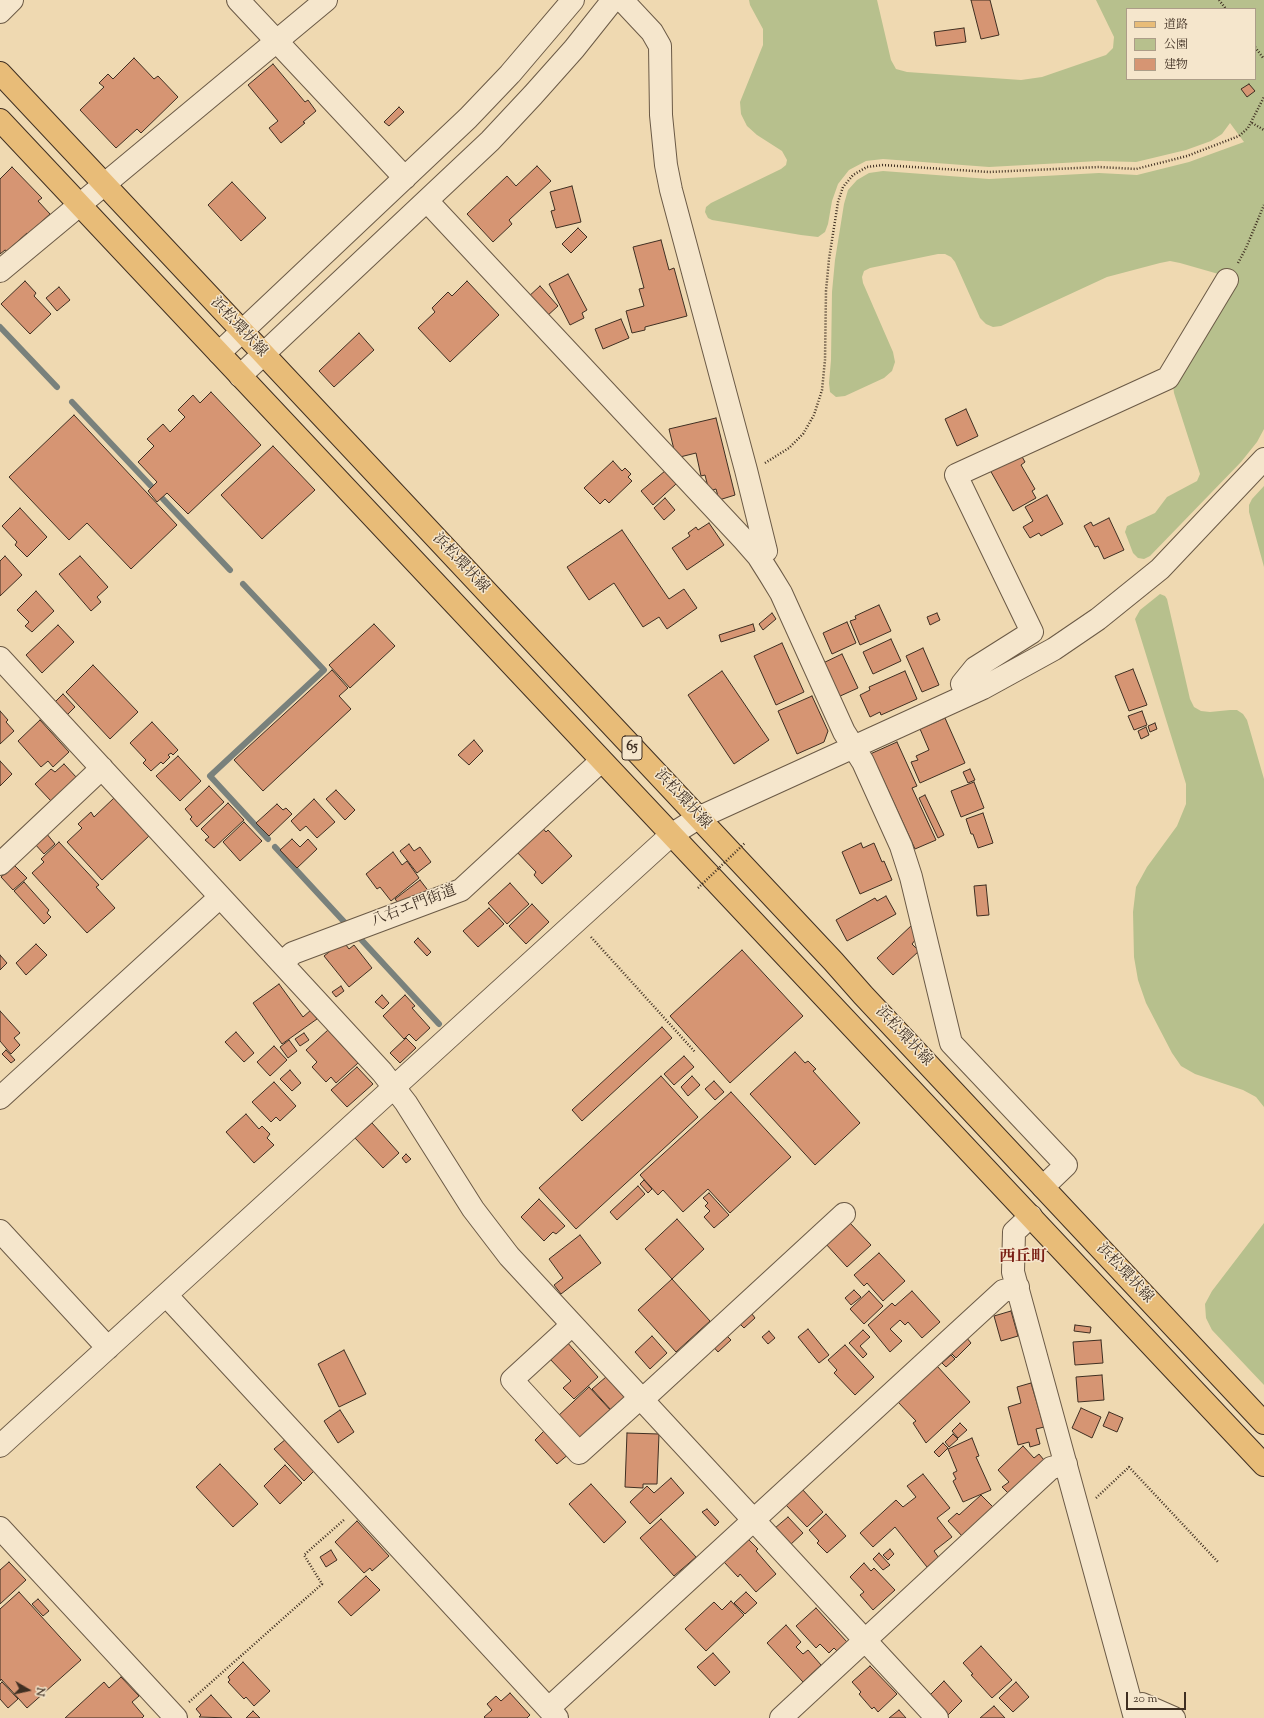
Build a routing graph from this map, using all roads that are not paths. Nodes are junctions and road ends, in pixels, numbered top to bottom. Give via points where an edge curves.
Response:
1 (12, 0) edge
2 (238, 0) edge
3 (326, 0) edge
4 (573, 0) edge
5 (613, 0) edge
6 (622, 0) edge
7 (0, 12) edge
8 (277, 41) junction
9 (0, 74) edge
10 (0, 120) edge
11 (405, 178) junction
12 (104, 184) junction
13 (427, 201) junction
14 (80, 205) junction
15 (0, 271) edge
16 (1227, 280) road end
17 (241, 331) junction
18 (219, 353) junction
19 (263, 354) junction
20 (240, 376) junction
21 (1264, 459) edge
22 (758, 556) junction
23 (0, 658) edge
24 (967, 695) junction
25 (853, 746) junction
26 (601, 760) junction
27 (102, 768) junction
28 (698, 818) junction
29 (671, 835) junction
30 (0, 864) edge
31 (220, 897) junction
32 (282, 963) junction
33 (394, 1088) junction
34 (0, 1098) edge
35 (1043, 1187) junction
36 (844, 1214) dead end
37 (1031, 1216) junction
38 (0, 1231) edge
39 (1018, 1287) junction
40 (166, 1295) junction
41 (572, 1325) junction
42 (108, 1348) junction
43 (641, 1399) junction
44 (1264, 1423) edge
45 (0, 1446) edge
46 (1066, 1464) junction
47 (1264, 1465) edge
48 (753, 1521) junction
49 (0, 1528) edge
50 (865, 1641) junction
51 (1134, 1712) edge
52 (553, 1713) edge
53 (175, 1717) edge
54 (782, 1718) edge
55 (937, 1718) edge
56 (1174, 1718) edge

1 - 7 street
2 - 8 street
3 - 8 street
4 - 11 street via 510,74
5 - 13 street via 533,96
6 - 22 street via 652,32 660,46 662,140 668,177 766,551
8 - 11 street
8 - 12 street
9 - 12 main road, 浜松環状線 / 65
10 - 14 main road, 浜松環状線 / 65
11 - 17 street
12 - 14 street
12 - 17 main road, 浜松環状線 / 65
13 - 19 street
13 - 22 street
14 - 15 street
14 - 18 main road, 浜松環状線 / 65
16 - 24 street via 1168,378 956,475 1032,632 975,668 962,684
17 - 18 street
17 - 19 main road, 浜松環状線 / 65
18 - 20 main road, 浜松環状線 / 65
19 - 20 street
19 - 28 main road, 浜松環状線 / 65
20 - 26 main road, 浜松環状線 / 65
21 - 24 street via 1179,550 1119,603 1054,650
22 - 25 street via 780,593 844,732
23 - 27 street
24 - 25 street
25 - 28 street
25 - 35 street via 895,832 906,862 951,1043 1066,1165
26 - 29 main road, 浜松環状線 / 65
26 - 32 street, 八右エ門街道 via 461,890 293,953
27 - 30 street
27 - 31 street
28 - 29 street
28 - 35 main road, 浜松環状線 / 65
29 - 33 street
29 - 37 main road, 浜松環状線 / 65
31 - 32 street
31 - 34 street
32 - 33 street
33 - 40 street
33 - 41 street via 484,1225
35 - 44 main road, 浜松環状線 / 65
36 - 43 street
37 - 39 street via 1014,1232 1013,1272
37 - 47 main road, 浜松環状線 / 65
38 - 42 street
39 - 46 street
39 - 48 street via 1003,1291
40 - 42 street
40 - 52 street
41 - 43 street
41 - 43 street via 512,1380 579,1453
42 - 45 street
43 - 48 street
46 - 50 street via 1051,1468
46 - 51 street
48 - 50 street
48 - 52 street
49 - 53 street
50 - 54 street
50 - 55 street
51 - 56 street via 1142,1704

